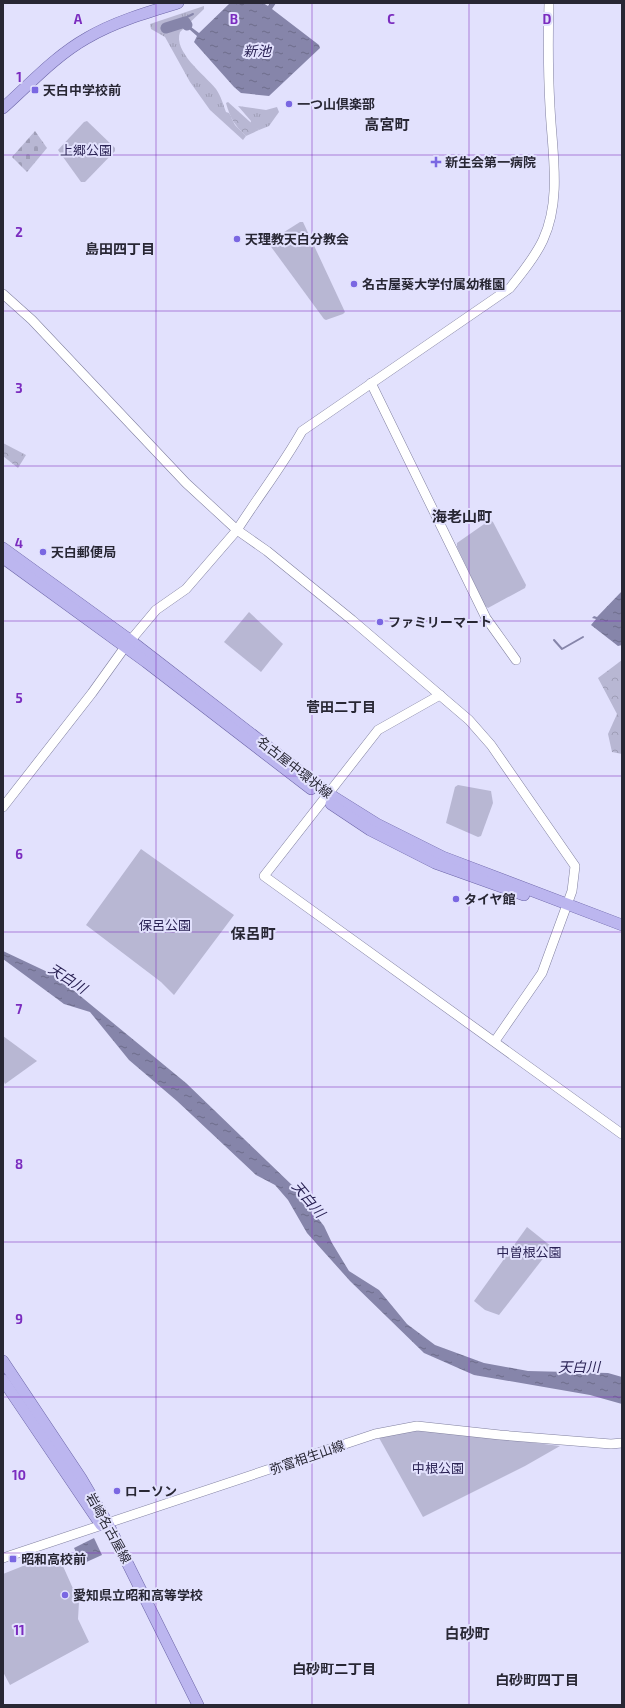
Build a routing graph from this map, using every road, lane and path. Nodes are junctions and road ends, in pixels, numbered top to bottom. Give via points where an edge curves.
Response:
1 (178, 3) edge
2 (549, 3) edge
3 (3, 108) edge
4 (3, 294) edge
5 (371, 384) junction
6 (237, 530) junction
7 (3, 548) edge
8 (3, 558) edge
9 (127, 643) junction
10 (516, 660) dead end
11 (440, 695) junction
12 (327, 797) junction
13 (3, 807) edge
14 (567, 907) junction
15 (622, 926) edge
16 (622, 932) edge
17 (495, 1041) junction
18 (622, 1134) edge
19 (3, 1361) edge
20 (3, 1380) edge
21 (622, 1443) edge
22 (105, 1525) junction
23 (3, 1558) edge
24 (192, 1705) edge
25 (198, 1705) edge

1 - 3 main road via 87,38 45,70
2 - 5 street via 554,189 543,240 510,288
4 - 6 street via 32,320 186,484
5 - 6 street via 302,431 292,450 268,481
5 - 10 street via 486,618
6 - 9 street via 186,589 156,610
6 - 11 street via 273,556
7 - 9 main road, 名古屋中環状線
8 - 9 main road, 名古屋中環状線
9 - 12 main road, 名古屋中環状線
9 - 13 street via 92,693
11 - 12 street via 378,730
11 - 14 street via 469,720 491,745 574,866 572,891
12 - 14 main road, 名古屋中環状線 via 370,830 435,863
12 - 17 street via 264,876
14 - 15 main road, 名古屋中環状線
14 - 16 main road, 名古屋中環状線
14 - 17 street via 542,973
17 - 18 street
19 - 22 main road, 岩崎名古屋線 via 81,1478
20 - 22 main road, 岩崎名古屋線
21 - 22 street, 弥富相生山線 via 500,1435 417,1426 369,1436
22 - 23 street, 弥富相生山線
22 - 24 main road, 岩崎名古屋線
22 - 25 main road, 岩崎名古屋線

